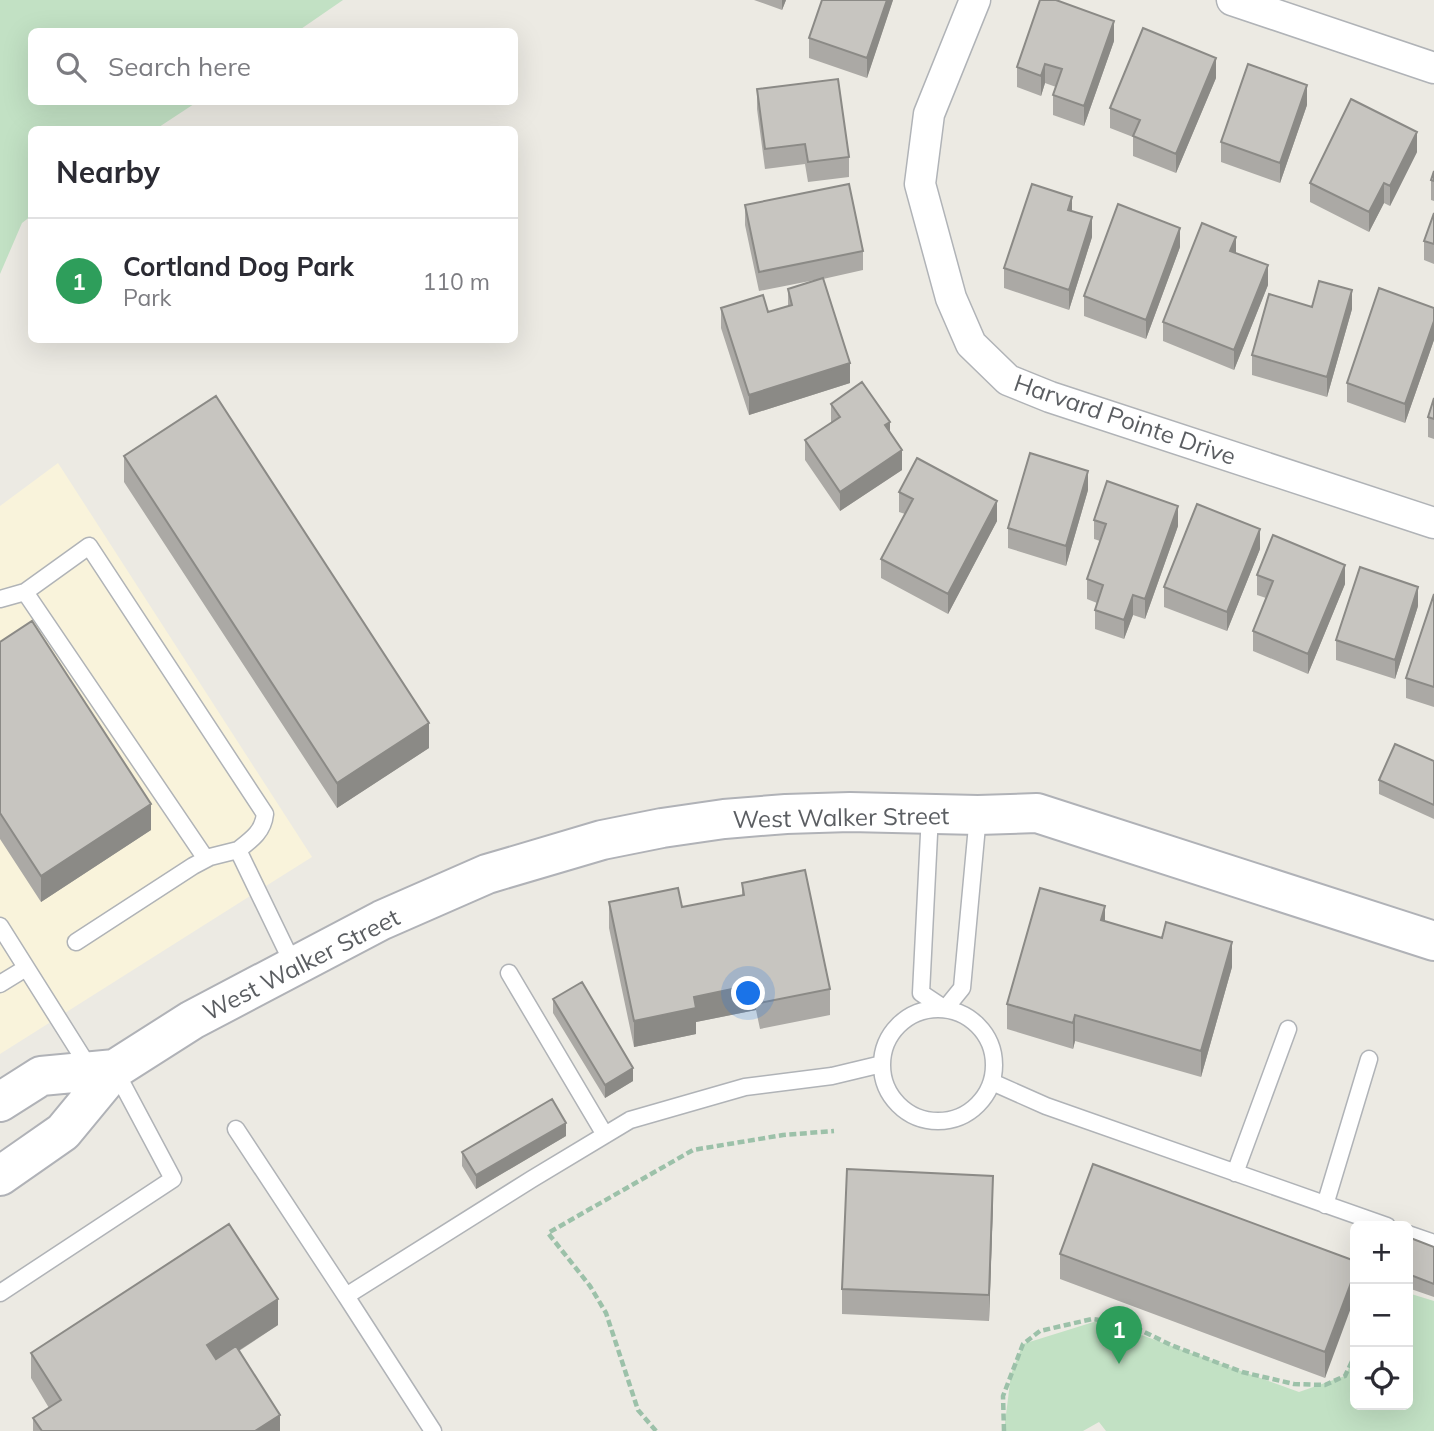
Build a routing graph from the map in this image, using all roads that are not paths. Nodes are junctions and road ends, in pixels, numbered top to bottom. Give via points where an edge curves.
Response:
1 (975, 0) edge
2 (1232, 0) edge
3 (1434, 68) edge
4 (1434, 523) edge
5 (25, 592) junction
6 (0, 599) edge
7 (930, 814) junction
8 (978, 815) junction
9 (238, 850) junction
10 (206, 859) junction
11 (0, 926) edge
12 (1434, 941) edge
13 (76, 942) dead end
14 (294, 966) junction
15 (26, 968) junction
16 (509, 973) dead end
17 (0, 985) edge
18 (945, 1009) junction
19 (1288, 1029) dead end
20 (1369, 1059) dead end
21 (882, 1064) junction
22 (103, 1070) junction
23 (992, 1082) junction
24 (0, 1102) edge
25 (236, 1129) dead end
26 (605, 1135) junction
27 (1236, 1173) junction
28 (0, 1176) edge
29 (1325, 1205) junction
30 (1372, 1221) edge
31 (1413, 1236) edge
32 (1434, 1243) edge
33 (0, 1293) edge
34 (346, 1296) junction
35 (433, 1431) edge

1 - 4 street, Harvard Pointe Drive via 929,114 920,184 951,298 971,344 1008,380 1050,397
2 - 3 street
5 - 6 lane
5 - 9 lane via 89,546 265,814 257,835
5 - 10 lane
7 - 8 street, West Walker Street
7 - 14 street, West Walker Street via 786,814 724,819 602,840 487,874 382,920
7 - 18 lane via 921,992
8 - 12 street, West Walker Street via 1038,813
8 - 18 lane via 962,988
9 - 10 lane
9 - 14 lane
10 - 13 lane
11 - 15 lane
14 - 22 street, West Walker Street
15 - 17 lane
15 - 22 lane
16 - 26 lane
18 - 21 lane via 926,1010 894,1029
18 - 23 lane via 975,1022 986,1034 993,1050
19 - 27 lane
20 - 29 lane
21 - 23 lane via 892,1098 921,1119 956,1119 984,1098
21 - 26 lane via 832,1076 745,1087 630,1120
22 - 24 street, West Walker Street via 41,1076
22 - 28 street, West Walker Street via 63,1132
22 - 33 lane via 173,1179
23 - 27 lane via 1046,1106
25 - 34 lane
26 - 34 lane
27 - 29 lane
29 - 30 lane
31 - 32 lane
34 - 35 lane

